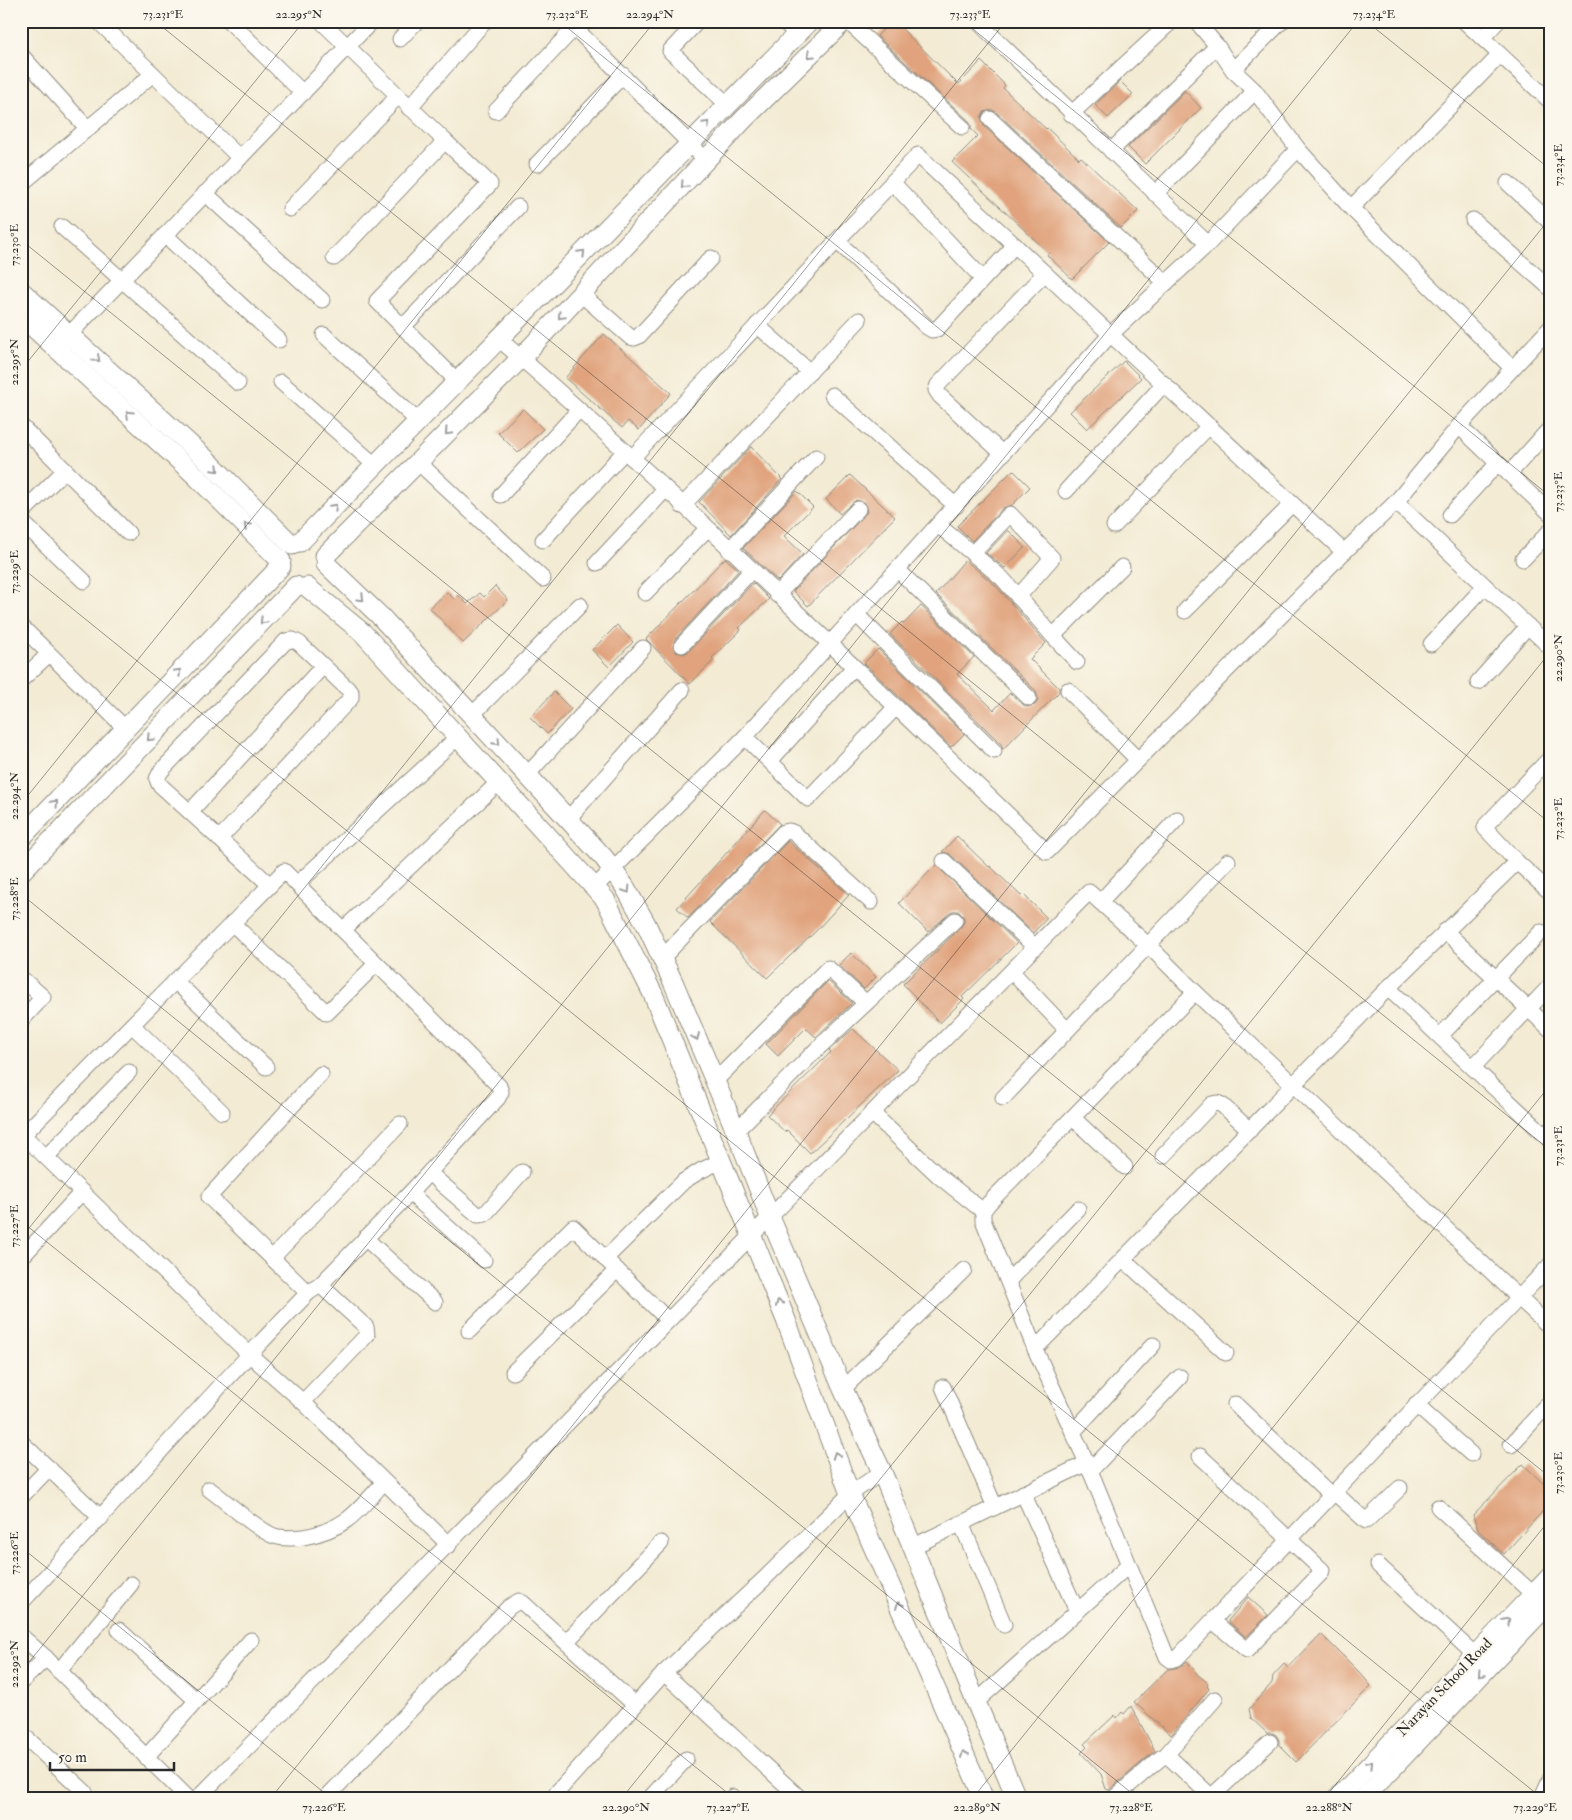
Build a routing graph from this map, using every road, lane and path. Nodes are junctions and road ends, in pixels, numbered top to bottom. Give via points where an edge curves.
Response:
1 (98, 21) edge
2 (229, 21) edge
3 (321, 21) edge
4 (372, 21) edge
5 (417, 21) edge
6 (485, 21) edge
7 (698, 21) edge
8 (783, 21) edge
9 (846, 21) edge
10 (1172, 21) edge
11 (1196, 21) edge
12 (1282, 21) edge
13 (1464, 21) edge
14 (1498, 21) edge
15 (575, 24) edge
16 (987, 25) edge
17 (803, 28) edge
18 (1482, 38) junction
19 (400, 39) dead end
20 (347, 46) junction
21 (1217, 46) junction
22 (1500, 54) junction
23 (21, 55) edge
24 (1233, 70) junction
25 (154, 74) junction
26 (623, 75) junction
27 (1255, 91) junction
28 (303, 93) junction
29 (398, 97) junction
30 (1551, 102) edge
31 (727, 104) junction
32 (409, 108) junction
33 (496, 111) dead end
34 (1071, 114) junction
35 (990, 119) dead end
36 (962, 127) dead end
37 (88, 129) junction
38 (444, 141) junction
39 (688, 144) junction
40 (1298, 149) junction
41 (1111, 152) junction
42 (240, 158) junction
43 (707, 161) junction
44 (537, 164) dead end
45 (21, 174) edge
46 (892, 182) junction
47 (1508, 183) dead end
48 (205, 193) junction
49 (1155, 194) junction
50 (518, 207) dead end
51 (290, 208) dead end
52 (1351, 208) junction
53 (1472, 220) dead end
54 (1551, 223) edge
55 (62, 227) dead end
56 (165, 235) junction
57 (837, 241) junction
58 (1208, 244) junction
59 (1015, 245) junction
60 (334, 258) dead end
61 (711, 258) dead end
62 (1045, 273) junction
63 (123, 279) junction
64 (983, 279) junction
65 (1166, 283) junction
66 (1551, 290) edge
67 (21, 291) edge
68 (582, 294) junction
69 (322, 300) dead end
70 (21, 316) edge
71 (859, 320) dead end
72 (757, 325) junction
73 (403, 327) junction
74 (1551, 327) edge
75 (1111, 334) junction
76 (324, 335) dead end
77 (499, 339) junction
78 (279, 340) dead end
79 (63, 341) junction
80 (521, 358) junction
81 (1512, 368) junction
82 (810, 372) junction
83 (281, 382) dead end
84 (458, 382) junction
85 (238, 383) dead end
86 (1164, 384) junction
87 (832, 394) dead end
88 (578, 411) junction
89 (418, 422) junction
90 (21, 426) edge
91 (1209, 426) junction
92 (1459, 426) junction
93 (1551, 427) edge
94 (1003, 454) junction
95 (628, 455) junction
96 (816, 457) dead end
97 (419, 463) junction
98 (376, 466) junction
99 (1503, 469) junction
100 (65, 470) junction
101 (665, 490) junction
102 (1066, 491) dead end
103 (501, 495) dead end
104 (1396, 502) junction
105 (1292, 504) junction
106 (682, 506) junction
107 (956, 506) junction
108 (858, 509) dead end
109 (21, 514) edge
110 (1551, 514) edge
111 (1450, 515) dead end
112 (21, 521) edge
113 (938, 525) junction
114 (1114, 526) dead end
115 (707, 529) junction
116 (1551, 530) edge
117 (128, 533) dead end
118 (543, 540) dead end
119 (296, 543) junction
120 (729, 550) junction
121 (1344, 552) junction
122 (972, 553) junction
123 (1523, 559) dead end
124 (326, 560) junction
125 (597, 562) dead end
126 (281, 563) junction
127 (1122, 567) dead end
128 (751, 570) junction
129 (898, 570) junction
130 (543, 579) dead end
131 (84, 581) dead end
132 (302, 586) junction
133 (1485, 586) junction
134 (645, 593) dead end
135 (777, 594) junction
136 (1018, 597) junction
137 (580, 605) dead end
138 (1185, 611) dead end
139 (857, 615) junction
140 (21, 626) edge
141 (1528, 626) junction
142 (1053, 636) junction
143 (830, 644) junction
144 (1431, 644) dead end
145 (682, 645) dead end
146 (643, 648) dead end
147 (1551, 648) edge
148 (49, 654) junction
149 (1077, 662) dead end
150 (323, 666) junction
151 (854, 668) junction
152 (21, 680) edge
153 (1478, 682) dead end
154 (682, 690) dead end
155 (1068, 690) dead end
156 (1029, 698) dead end
157 (896, 707) junction
158 (472, 715) junction
159 (125, 728) junction
160 (458, 737) junction
161 (745, 737) junction
162 (994, 751) dead end
163 (1138, 760) junction
164 (770, 761) junction
165 (1549, 762) edge
166 (527, 775) junction
167 (499, 782) junction
168 (190, 812) junction
169 (568, 818) junction
170 (1177, 819) dead end
171 (21, 838) edge
172 (219, 839) junction
173 (944, 861) dead end
174 (1228, 861) dead end
175 (1517, 862) junction
176 (612, 868) junction
177 (21, 872) edge
178 (297, 884) junction
179 (270, 885) junction
180 (595, 887) junction
181 (1551, 893) edge
182 (871, 902) dead end
183 (1100, 902) junction
184 (955, 920) dead end
185 (232, 923) junction
186 (343, 930) junction
187 (1446, 931) junction
188 (1541, 932) dead end
189 (1149, 946) junction
190 (1035, 947) junction
191 (662, 958) junction
192 (376, 964) junction
193 (1012, 972) junction
194 (21, 978) edge
195 (1495, 978) junction
196 (175, 980) junction
197 (1551, 984) edge
198 (1388, 988) junction
199 (1196, 992) junction
200 (866, 1003) junction
201 (1528, 1009) junction
202 (21, 1020) edge
203 (132, 1024) junction
204 (1067, 1030) junction
205 (1551, 1030) edge
206 (1440, 1036) junction
207 (266, 1067) dead end
208 (1473, 1067) junction
209 (129, 1072) dead end
210 (321, 1074) dead end
211 (715, 1081) junction
212 (1294, 1085) junction
213 (1003, 1098) dead end
214 (222, 1112) dead end
215 (872, 1113) junction
216 (1072, 1118) junction
217 (400, 1124) dead end
218 (1250, 1130) junction
219 (736, 1131) junction
220 (1550, 1139) edge
221 (24, 1141) edge
222 (1162, 1156) dead end
223 (46, 1157) junction
224 (721, 1161) junction
225 (1125, 1167) dead end
226 (522, 1172) dead end
227 (429, 1173) junction
228 (82, 1192) junction
229 (410, 1193) junction
230 (1078, 1209) dead end
231 (983, 1211) junction
232 (770, 1217) junction
233 (750, 1235) junction
234 (365, 1238) junction
235 (21, 1258) edge
236 (272, 1258) junction
237 (1123, 1259) junction
238 (484, 1260) dead end
239 (606, 1260) junction
240 (1551, 1264) edge
241 (617, 1270) junction
242 (964, 1270) dead end
243 (1008, 1281) junction
244 (314, 1289) junction
245 (1518, 1297) junction
246 (434, 1302) dead end
247 (668, 1320) junction
248 (1551, 1328) edge
249 (469, 1331) dead end
250 (1153, 1345) dead end
251 (1035, 1349) junction
252 (1226, 1353) dead end
253 (249, 1354) junction
254 (513, 1372) dead end
255 (1180, 1377) dead end
256 (943, 1387) dead end
257 (843, 1388) junction
258 (1551, 1401) edge
259 (303, 1402) junction
260 (1235, 1404) dead end
261 (1416, 1405) junction
262 (1073, 1432) junction
263 (21, 1442) edge
264 (1511, 1445) dead end
265 (1471, 1454) dead end
266 (1200, 1456) dead end
267 (1088, 1467) junction
268 (49, 1468) junction
269 (882, 1472) junction
270 (384, 1482) junction
271 (209, 1488) dead end
272 (1400, 1488) dead end
273 (1023, 1493) junction
274 (1332, 1493) junction
275 (850, 1494) junction
276 (21, 1498) edge
277 (995, 1506) junction
278 (1438, 1507) dead end
279 (101, 1518) junction
280 (961, 1523) junction
281 (1290, 1539) junction
282 (661, 1542) dead end
283 (449, 1545) junction
284 (912, 1547) junction
285 (1128, 1565) junction
286 (1378, 1565) dead end
287 (1551, 1576) edge
288 (131, 1584) dead end
289 (1546, 1600) edge
290 (21, 1602) edge
291 (1077, 1611) junction
292 (1213, 1621) junction
293 (1004, 1625) dead end
294 (119, 1630) dead end
295 (21, 1636) edge
296 (251, 1640) dead end
297 (566, 1642) junction
298 (1475, 1655) junction
299 (46, 1658) junction
300 (59, 1671) junction
301 (664, 1673) junction
302 (21, 1682) edge
303 (196, 1700) junction
304 (1215, 1700) dead end
305 (976, 1702) junction
306 (635, 1705) junction
307 (21, 1733) edge
308 (1270, 1742) dead end
309 (146, 1756) junction
310 (1165, 1756) junction
311 (686, 1759) dead end
312 (1551, 1777) edge
313 (85, 1792) dead end
314 (1213, 1798) edge
315 (189, 1799) edge
316 (196, 1799) edge
317 (326, 1799) edge
318 (551, 1799) edge
319 (649, 1799) edge
320 (801, 1799) edge
321 (984, 1799) edge
322 (1017, 1799) edge
323 (1113, 1799) edge
324 (1337, 1799) edge
325 (1363, 1799) edge
326 (1541, 1799) edge

1 - 25 street
2 - 28 street
3 - 20 street
4 - 20 street
5 - 19 street
6 - 32 street
7 - 31 street via 670,51
8 - 17 street
9 - 36 street
9 -> 43 street via 744,119
10 - 34 street
11 - 21 street
12 - 24 street
13 - 18 street
14 - 18 street
15 - 26 street
15 - 33 street
16 - 34 street
17 - 31 street
18 - 22 street
20 - 28 street
20 - 29 street
21 - 24 street
21 - 41 street
22 - 30 street
22 - 52 street
23 - 37 street
24 - 27 street
25 - 37 street
25 - 42 street
26 - 39 street
26 - 44 street
27 - 40 street
27 - 49 street
28 - 42 street
29 - 32 street
29 - 51 street
39 -> 31 street
32 - 38 street
34 - 41 street
35 - 65 street
37 - 45 street via 26,180
38 - 60 street
38 - 73 street via 490,184 377,301
39 - 43 street
77 -> 39 street
40 - 52 street
40 - 58 street
41 - 49 street
42 - 48 street
43 -> 68 street
46 - 57 street
46 - 59 street via 918,155
46 - 64 street
47 - 54 street
48 - 56 street
48 - 69 street
49 - 58 street
50 - 73 street
52 - 81 street
53 - 66 street
55 - 63 street
56 - 63 street
56 - 78 street
57 - 64 street via 932,330 937,329
57 - 72 street
58 - 65 street
59 - 62 street
59 - 64 street
61 - 68 street via 634,338
62 - 75 street
62 - 94 street via 936,390
63 - 79 street
63 - 85 street
65 - 75 street
67 - 79 street
68 -> 80 street
70 - 79 street
71 - 82 street
72 - 82 street
72 - 95 street
73 - 84 street
74 - 81 street
75 - 86 street
75 - 94 street
76 - 89 street
77 - 80 street
77 - 84 street
79 -> 119 street via 208,461
126 -> 79 street
80 - 88 street
80 -> 97 street
81 - 92 street
82 - 106 street
83 - 98 street
84 - 89 street
86 - 91 street
86 - 102 street
87 - 107 street
88 - 95 street
88 - 103 street
89 - 98 street
90 - 100 street
91 - 105 street
91 - 114 street
92 - 99 street
92 - 104 street
93 - 99 street
94 - 107 street
95 - 101 street
95 - 118 street
96 - 120 street
97 - 124 street
97 - 130 street
119 -> 98 street
99 - 110 street
99 - 111 street
100 - 109 street
100 - 117 street
101 - 106 street
101 - 125 street
104 - 121 street
104 - 133 street
105 - 121 street
105 - 138 street
106 - 115 street
107 - 113 street
108 - 135 street
112 - 131 street
113 - 122 street
113 - 129 street
115 - 120 street
115 - 134 street
116 - 123 street
119 - 124 street via 315,545
119 - 126 street via 283,554
120 - 128 street
121 - 163 street
122 - 136 street via 1002,578
122 - 136 street via 1010,514 1052,558
124 - 132 street via 322,578 317,583
124 -> 158 street
126 - 132 street via 286,578
159 -> 126 street
127 - 142 street
128 - 135 street
128 - 145 street
129 - 139 street
129 - 156 street
132 - 160 street via 363,633
132 -> 177 street
133 - 141 street
133 - 144 street
135 - 143 street
136 - 142 street
137 - 158 street
139 - 143 street
139 - 162 street
140 - 148 street
141 - 147 street
141 - 153 street
142 - 149 street
143 - 151 street
143 - 161 street
146 - 166 street
148 - 152 street
148 - 159 street
150 - 168 street
150 - 168 street via 299,643 286,641 161,771 157,780 159,784
150 - 172 street via 351,692 351,698
151 - 157 street
151 - 164 street
154 - 169 street
155 - 163 street
157 - 163 street via 1048,852
157 - 164 street via 808,799
158 -> 166 street
171 -> 159 street
160 - 167 street
160 - 178 street
161 - 164 street
161 - 176 street
165 - 175 street via 1485,828
166 - 169 street
167 - 180 street
167 - 186 street
168 - 172 street
169 - 176 street
170 - 183 street
172 - 179 street
173 - 190 street
174 - 189 street
175 - 181 street
175 - 187 street
176 - 180 street
176 -> 191 street via 630,894
178 - 179 street via 284,871
178 - 186 street
179 - 185 street
180 - 224 street via 605,900 653,994
182 - 191 street via 794,833 784,832
183 - 189 street
183 - 190 street via 1090,892
184 - 200 street
185 - 192 street via 327,1013
185 - 196 street
186 - 192 street
187 - 195 street
187 - 198 street
188 - 195 street
189 - 199 street
189 - 204 street
190 - 193 street
191 -> 211 street
192 - 227 street via 499,1086 501,1092
193 - 204 street
193 - 215 street
194 - 202 street via 43,997
195 - 201 street
195 - 206 street
196 - 203 street
196 - 207 street
197 - 201 street
198 - 206 street
198 - 212 street
199 - 212 street
199 - 216 street
200 - 211 street via 828,968
200 - 219 street
201 - 205 street
201 - 208 street
203 - 214 street
203 - 221 street
204 - 213 street
206 - 208 street
208 - 220 street
209 - 223 street
210 - 236 street via 209,1197
211 - 219 street
212 - 218 street
212 - 245 street
215 - 231 street via 940,1178
215 - 232 street
216 - 225 street
216 - 231 street
217 - 236 street
218 - 222 street via 1222,1105 1212,1104
218 - 237 street
219 - 232 street
221 - 223 street
223 - 228 street
224 - 233 street
224 - 239 street via 684,1181
226 - 227 street via 481,1215
227 - 229 street
228 - 235 street
228 - 253 street
229 - 234 street
229 - 238 street
230 - 243 street
231 - 243 street via 983,1220
232 - 233 street
232 - 257 street
233 - 247 street
275 -> 233 street via 786,1320
234 - 244 street
234 - 246 street
236 - 244 street
237 - 251 street
237 - 252 street
239 - 241 street
239 - 249 street via 573,1227
240 - 245 street
241 - 247 street
241 - 254 street
242 - 257 street
243 - 251 street
244 - 253 street
244 - 259 street via 368,1331
245 - 248 street
245 - 261 street
247 - 283 street
250 - 262 street
251 - 262 street
253 - 259 street
253 - 279 street
255 - 267 street
256 - 277 street
257 - 269 street
258 - 264 street
259 - 270 street
260 - 274 street
261 - 265 street
261 - 274 street
262 - 267 street
263 - 268 street
266 - 281 street
267 - 273 street
267 - 285 street
268 - 276 street
268 - 279 street
269 - 275 street
269 - 284 street
270 - 271 street via 344,1523 328,1531 294,1538 264,1531
270 - 283 street
272 - 274 street via 1366,1521
273 - 277 street
273 - 291 street
274 - 281 street
275 - 301 street
321 -> 275 street
277 - 280 street
278 - 289 street
279 - 290 street
280 - 284 street
280 - 293 street
281 - 292 street
281 - 292 street via 1321,1568 1321,1573 1247,1650
282 - 297 street
283 - 316 street
284 - 305 street
285 - 291 street
285 - 292 street via 1171,1660 1177,1658
286 - 298 street
287 - 289 street, Narayan School Road
288 - 300 street
298 -> 289 street, Narayan School Road
289 -> 325 street
291 - 305 street
294 - 303 street
295 - 299 street
296 - 303 street
297 - 306 street
297 - 317 street via 523,1603 515,1603
324 -> 298 street, Narayan School Road
299 - 300 street
299 - 302 street
300 - 309 street
301 - 306 street
301 - 320 street
303 - 309 street
304 - 310 street
305 - 322 street
306 - 318 street
307 - 313 street
308 - 314 street
309 - 315 street
310 - 314 street
310 - 323 street
311 - 319 street
312 - 326 street

